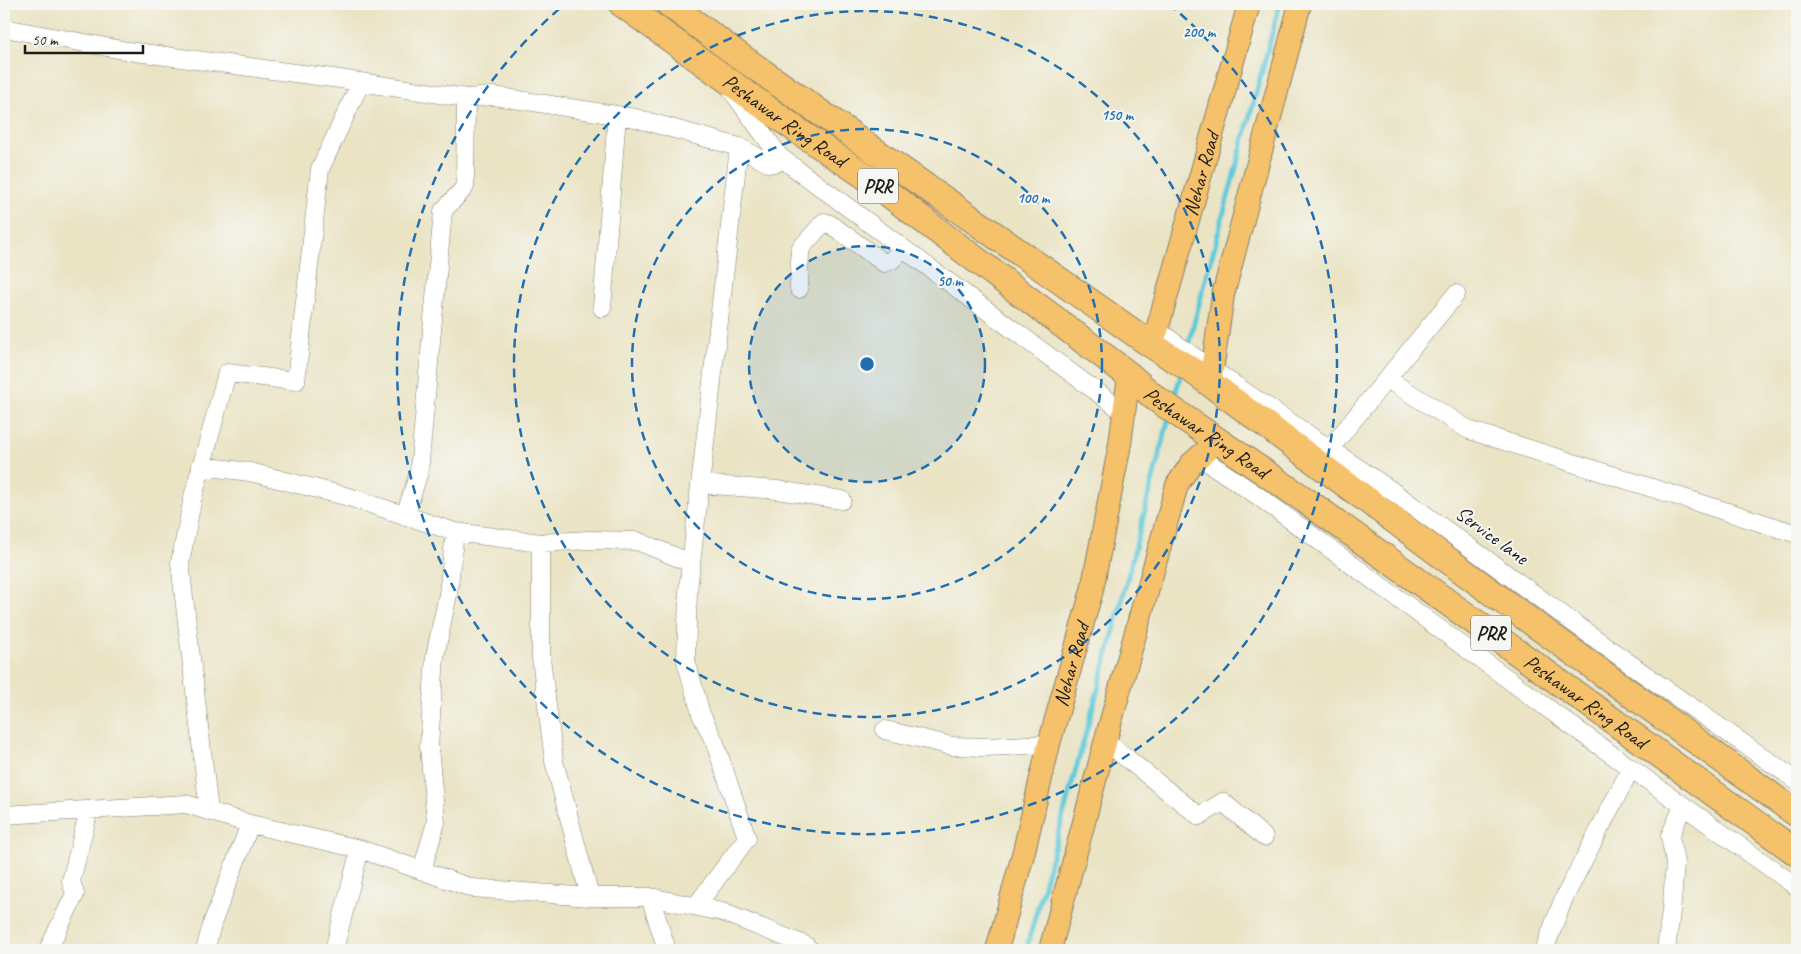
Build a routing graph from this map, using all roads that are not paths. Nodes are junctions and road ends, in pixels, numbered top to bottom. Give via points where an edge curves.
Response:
1 (622, 4) edge
2 (669, 4) edge
3 (1249, 4) edge
4 (1300, 4) edge
5 (4, 28) edge
6 (721, 76) junction
7 (361, 82) junction
8 (466, 98) junction
9 (616, 114) junction
10 (739, 147) junction
11 (780, 157) junction
12 (902, 248) junction
13 (799, 289) dead end
14 (1456, 294) dead end
15 (602, 308) dead end
16 (1157, 342) junction
17 (1129, 375) junction
18 (1206, 375) junction
19 (1387, 378) junction
20 (1124, 412) junction
21 (1209, 448) junction
22 (1324, 456) junction
23 (201, 466) junction
24 (700, 484) junction
25 (842, 500) dead end
26 (405, 516) junction
27 (455, 532) junction
28 (1797, 534) edge
29 (541, 543) junction
30 (691, 563) junction
31 (885, 730) dead end
32 (1105, 741) junction
33 (1049, 744) junction
34 (1630, 768) junction
35 (1797, 781) edge
36 (1684, 806) junction
37 (89, 810) junction
38 (209, 811) junction
39 (1797, 814) edge
40 (4, 815) edge
41 (250, 824) junction
42 (1264, 837) dead end
43 (360, 849) junction
44 (1797, 853) edge
45 (422, 870) junction
46 (1797, 887) edge
47 (590, 896) junction
48 (650, 897) junction
49 (696, 906) junction
50 (48, 950) edge
51 (206, 950) edge
52 (334, 950) edge
53 (667, 950) edge
54 (810, 950) edge
55 (997, 950) edge
56 (1050, 950) edge
57 (1544, 950) edge
58 (1666, 950) edge

1 - 6 highway, Peshawar Ring Road / PRR
2 - 16 highway, Peshawar Ring Road / PRR
3 - 16 main road, Nehar Road
4 - 18 main road via 1223,295
5 - 7 street via 128,51
6 - 11 street
6 - 17 highway, Peshawar Ring Road / PRR via 866,176
7 - 8 street
7 - 23 street via 320,169 296,381 227,372
8 - 9 street via 494,96
8 - 26 street via 465,187 443,211 419,472
9 - 10 street
9 - 15 street
10 - 11 street via 768,163 776,163
10 - 24 street
11 - 12 street
12 - 13 street via 892,260 884,263 824,222 800,249
12 - 20 street
14 - 19 street
16 - 18 highway, Peshawar Ring Road / PRR
17 - 20 main road, Nehar Road
17 - 21 highway, Peshawar Ring Road / PRR via 1155,398 1183,416
18 - 22 highway, Peshawar Ring Road / PRR
19 - 22 street
19 - 28 street via 1469,430
20 - 33 main road, Nehar Road via 1092,590
21 - 32 main road via 1191,464 1177,485
21 - 34 street via 1258,496
21 - 44 highway, Peshawar Ring Road / PRR via 1522,654
22 - 35 street, Service lane via 1395,492
22 - 39 highway, Peshawar Ring Road / PRR via 1522,615
23 - 26 street via 250,472 349,497
23 - 38 street via 180,563
24 - 25 street via 777,490
24 - 30 street
26 - 27 street
27 - 29 street
27 - 45 street via 448,594 434,665 429,747 436,822
29 - 30 street via 588,540 637,542
29 - 47 street via 541,658 554,761
30 - 49 street via 686,661 701,714 716,743 746,838
31 - 33 street via 952,746
32 - 42 street via 1199,816 1223,802
32 - 56 main road
33 - 55 main road, Nehar Road
34 - 36 street
34 - 57 street via 1564,898
36 - 46 street
36 - 58 street via 1670,836 1675,863
37 - 38 street via 186,804
37 - 40 street
37 - 50 street via 70,881 75,894
38 - 41 street
41 - 43 street
41 - 51 street via 213,921
43 - 45 street
43 - 52 street
45 - 47 street via 472,888
47 - 48 street
48 - 49 street
48 - 53 street
49 - 54 street via 722,912 805,945

